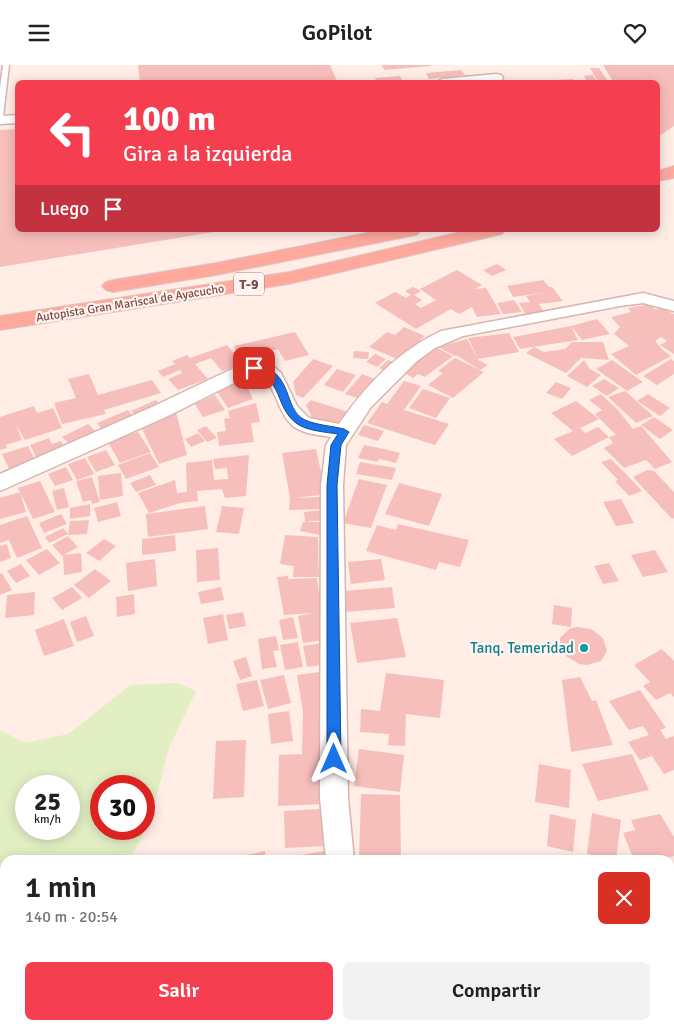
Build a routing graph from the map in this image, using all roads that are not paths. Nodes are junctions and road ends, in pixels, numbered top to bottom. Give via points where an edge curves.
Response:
1 (6, 65) edge
2 (496, 78) dead end
3 (474, 80) edge
4 (0, 119) edge
5 (15, 119) edge
6 (674, 172) edge
7 (660, 176) edge
8 (674, 189) edge
9 (660, 192) edge
10 (401, 232) edge
11 (486, 232) edge
12 (0, 305) edge
13 (674, 306) edge
14 (0, 323) edge
15 (344, 432) junction
16 (0, 483) edge
17 (340, 855) edge

1 - 4 lane
2 - 3 street
4 - 5 street
6 - 7 highway
8 - 9 highway
10 - 12 highway, Autopista Gran Mariscal de Ayacucho / T-9 via 216,269
11 - 14 highway, Autopista Gran Mariscal de Ayacucho / T-9 via 289,278
13 - 15 street via 643,298 447,335 410,357 364,402
15 - 16 street via 301,422 276,380 264,369 254,368
15 - 17 street via 336,445 332,485 334,798

